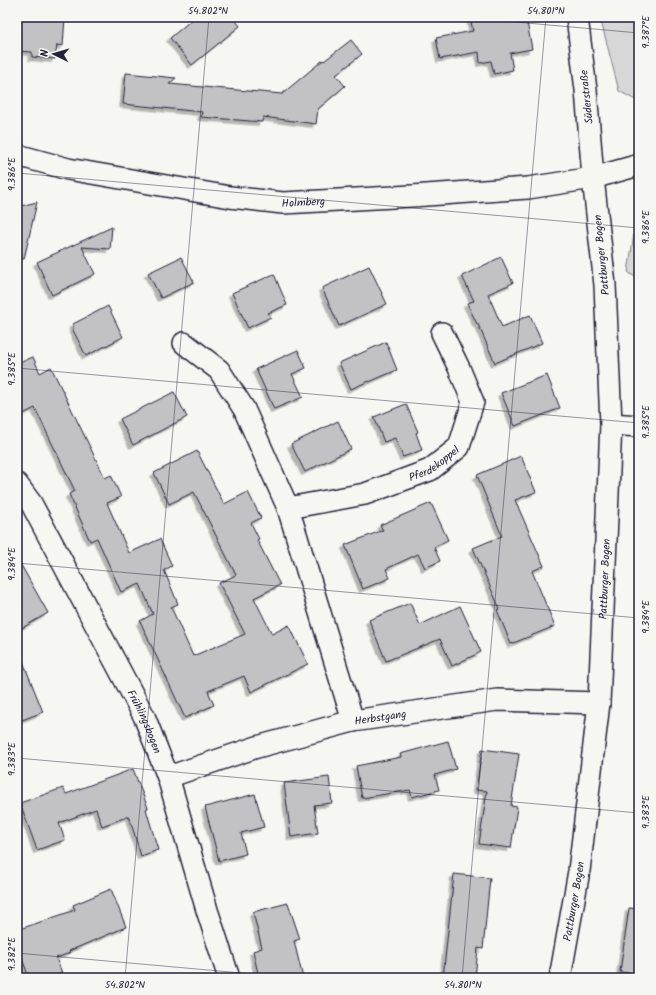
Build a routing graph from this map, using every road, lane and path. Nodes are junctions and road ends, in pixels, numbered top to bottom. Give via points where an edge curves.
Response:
1 (577, 17) edge
2 (17, 155) edge
3 (639, 166) edge
4 (593, 178) junction
5 (442, 333) dead end
6 (184, 343) dead end
7 (611, 424) junction
8 (639, 426) edge
9 (17, 484) edge
10 (24, 507) edge
11 (288, 508) junction
12 (600, 703) junction
13 (353, 721) junction
14 (168, 777) junction
15 (229, 978) edge
16 (560, 978) edge

1 - 4 street, Süderstraße
2 - 4 street, Holmberg via 68,169 230,197 283,203 528,188
3 - 4 street, Holmberg
4 - 7 street, Pattburger Bogen via 605,285
5 - 11 street, Pferdekoppel via 473,402 459,447 430,470 365,494
6 - 11 street via 219,370 244,409
7 - 8 street
7 - 12 street, Pattburger Bogen
9 - 10 street, Frühlingsbogen
10 - 14 street, Frühlingsbogen via 144,716
11 - 13 street
12 - 13 street, Herbstgang via 497,700
12 - 16 street, Pattburger Bogen via 579,871
13 - 14 street, Herbstgang via 257,747
14 - 15 street, Frühlingsbogen

